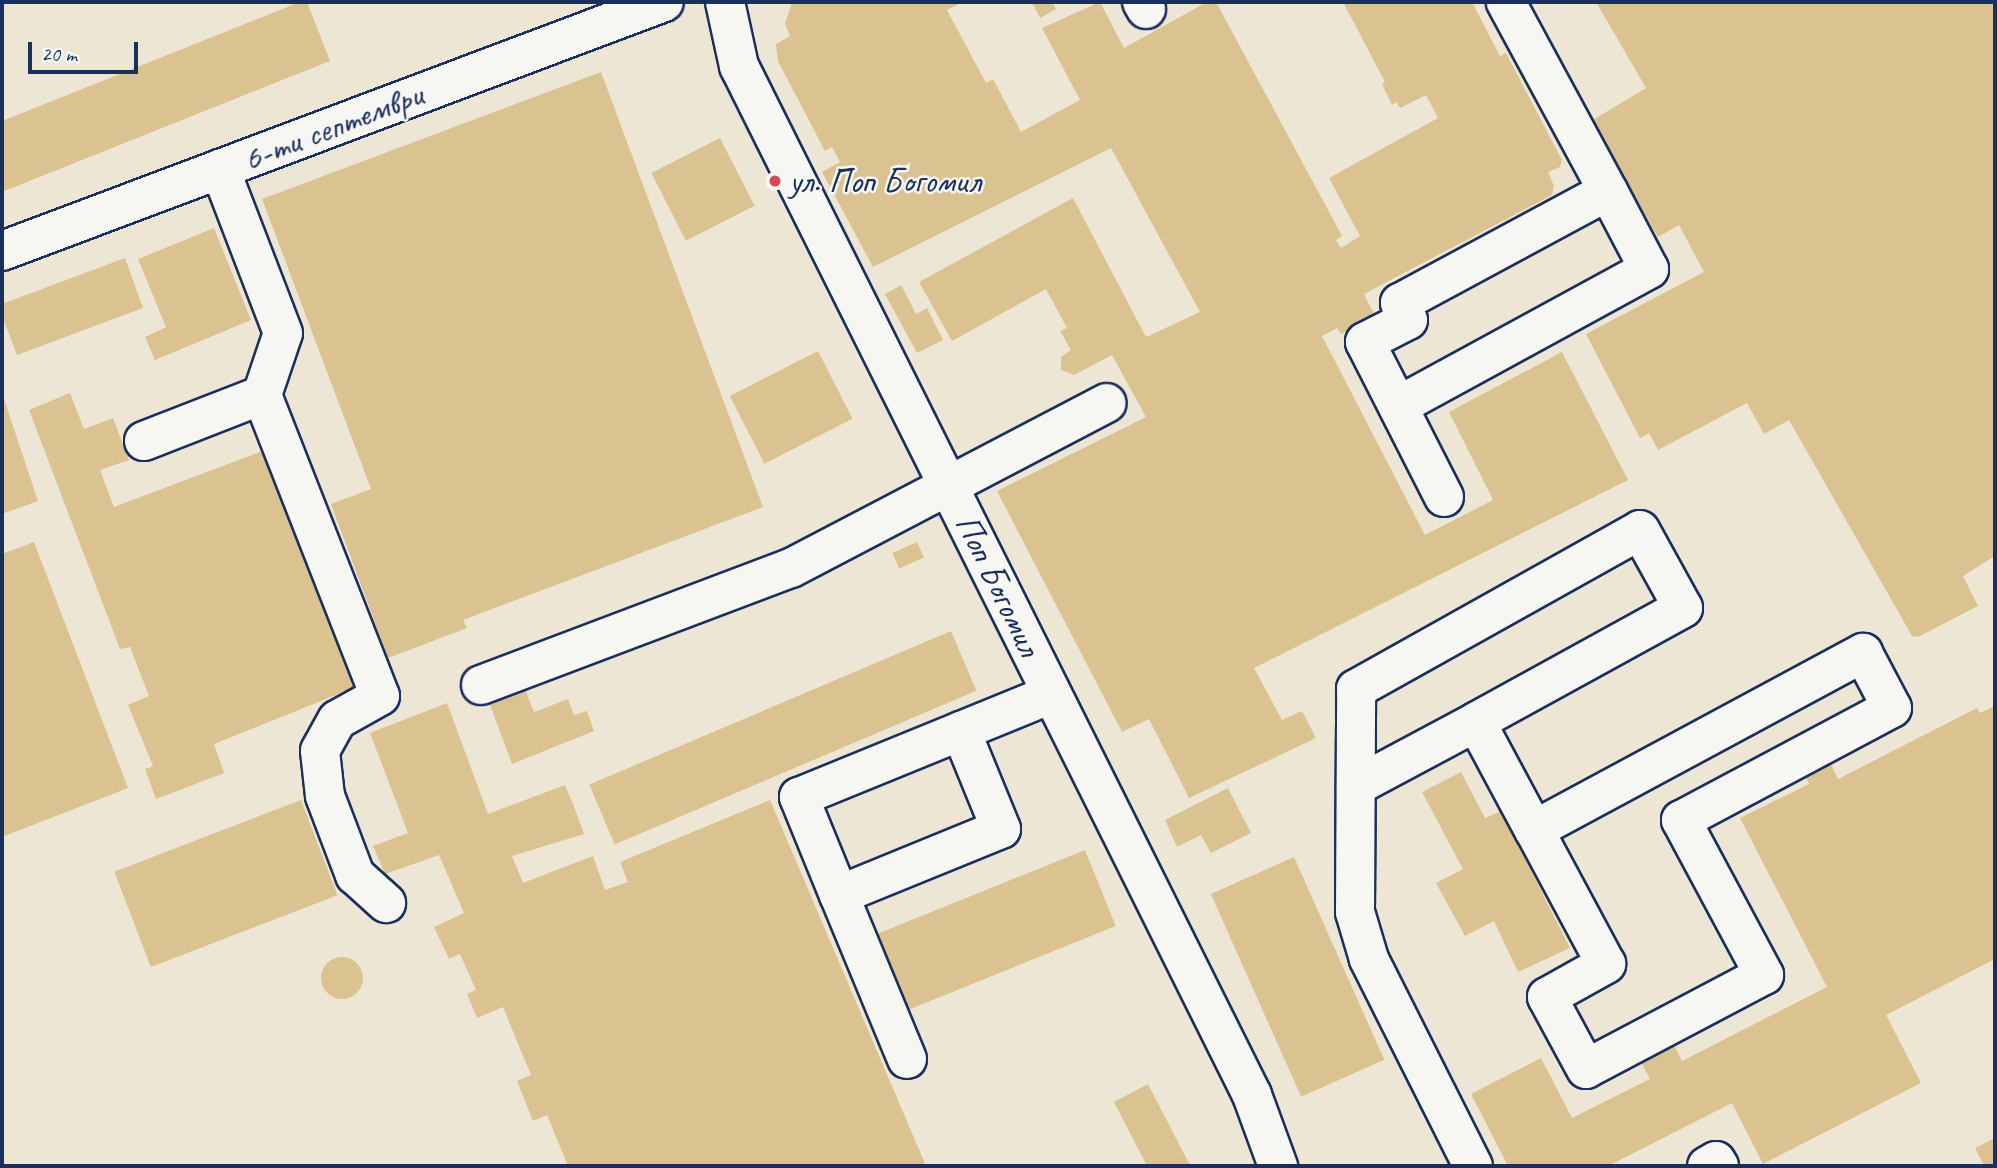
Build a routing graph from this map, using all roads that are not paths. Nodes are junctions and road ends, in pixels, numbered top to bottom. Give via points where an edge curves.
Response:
1 (664, 2) edge
2 (725, 2) edge
3 (1506, 2) edge
4 (220, 169) junction
5 (1608, 191) junction
6 (2, 251) edge
7 (261, 395) junction
8 (1106, 403) dead end
9 (1398, 406) junction
10 (144, 441) dead end
11 (948, 485) junction
12 (1444, 497) dead end
13 (481, 685) dead end
14 (1051, 694) junction
15 (1476, 722) junction
16 (961, 731) junction
17 (1356, 786) junction
18 (1534, 830) junction
19 (839, 895) junction
20 (386, 903) dead end
21 (907, 1059) dead end
22 (1278, 1166) edge
23 (1472, 1166) edge
24 (1707, 1166) edge
25 (1719, 1166) edge

1 - 4 street, 6-ти септември
2 - 11 street, Поп Богомил via 739,66
3 - 5 street
4 - 6 street, 6-ти септември
4 - 7 street via 284,333
5 - 9 street via 1649,270
5 - 9 street via 1400,303 1408,320 1365,342
7 - 10 street
7 - 20 street via 380,696 337,720 320,751 325,796 355,875
8 - 11 street
9 - 12 street
11 - 13 street via 791,568
11 - 14 street, Поп Богомил
14 - 16 street
14 - 22 street, Поп Богомил via 1252,1095
15 - 17 street
15 - 17 street via 1683,608 1640,530 1356,689
15 - 18 street
16 - 19 street via 799,797
16 - 19 street via 1001,829
17 - 23 street via 1355,912 1369,959
18 - 18 street via 1863,653 1892,708 1681,820 1764,975 1586,1069 1547,998 1606,964
19 - 21 street
24 - 25 street via 1716,1161

